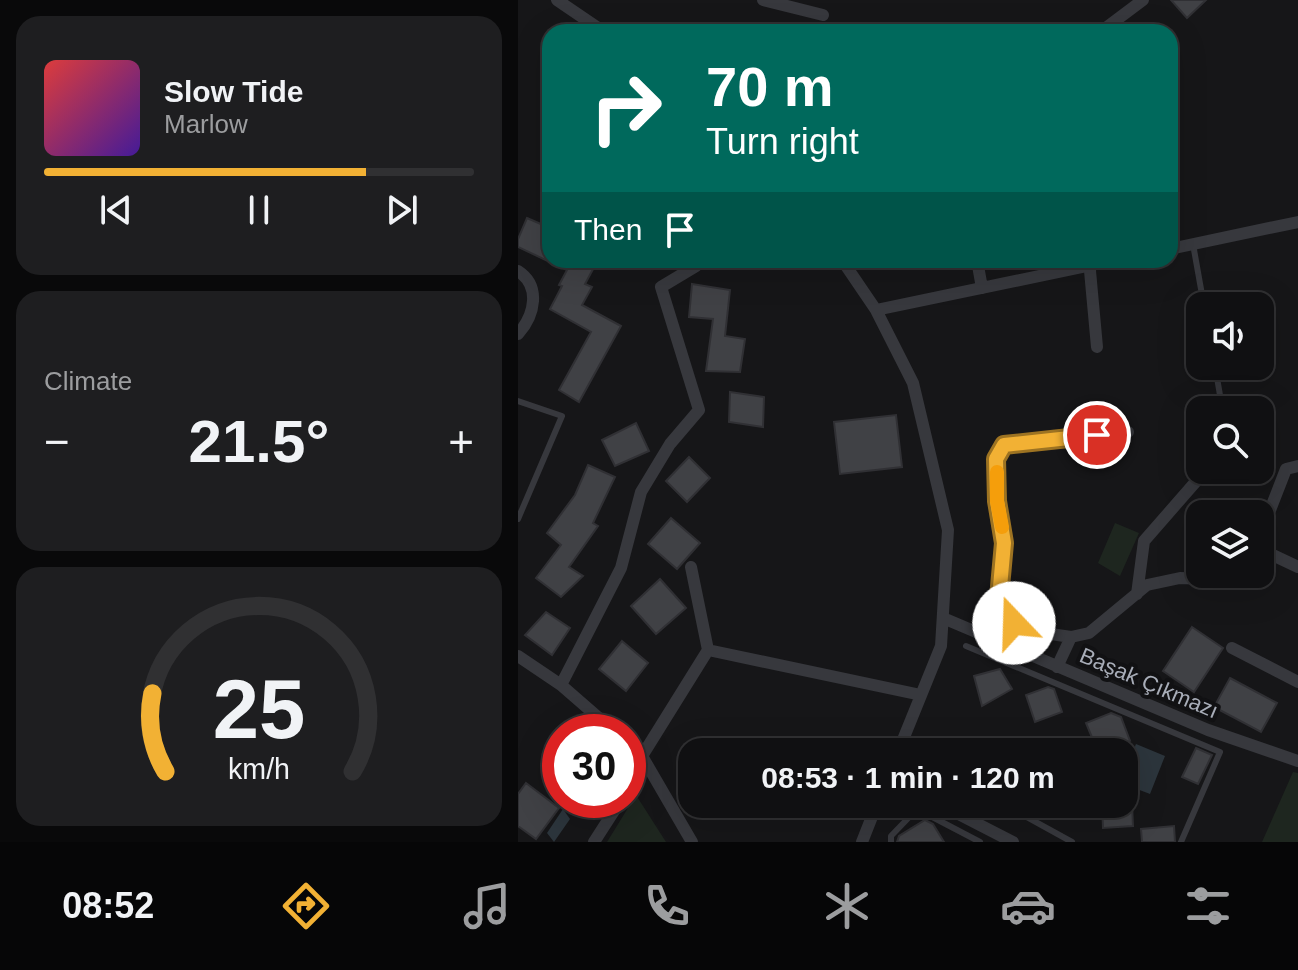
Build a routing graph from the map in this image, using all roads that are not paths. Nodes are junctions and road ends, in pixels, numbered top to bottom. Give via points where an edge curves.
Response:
1 (557, 0) edge
2 (763, 0) edge
3 (1143, 0) edge
4 (823, 15) dead end
5 (592, 24) edge
6 (1111, 24) edge
7 (1298, 222) edge
8 (1193, 244) junction
9 (1178, 247) edge
10 (693, 268) edge
11 (847, 268) edge
12 (978, 268) edge
13 (1068, 268) edge
14 (1089, 268) edge
15 (518, 271) edge
16 (982, 288) junction
17 (1202, 292) edge
18 (876, 310) junction
19 (518, 334) edge
20 (1097, 347) dead end
21 (518, 401) edge
22 (1128, 432) dead end
23 (1298, 466) edge
24 (1194, 484) edge
25 (1274, 500) edge
26 (518, 519) edge
27 (1274, 556) edge
28 (691, 567) dead end
29 (1298, 567) edge
30 (1186, 578) edge
31 (1137, 594) junction
32 (943, 618) junction
33 (1071, 637) junction
34 (966, 646) dead end
35 (1232, 648) dead end
36 (708, 650) junction
37 (518, 656) edge
38 (1057, 667) junction
39 (1298, 682) edge
40 (561, 685) junction
41 (921, 695) junction
42 (594, 714) edge
43 (904, 738) edge
44 (646, 750) edge
45 (1298, 761) edge
46 (646, 763) edge
47 (609, 818) edge
48 (871, 818) edge
49 (966, 818) edge
50 (1028, 818) edge
51 (594, 842) edge
52 (692, 842) edge
53 (862, 842) edge
54 (891, 842) edge
55 (980, 842) edge
56 (1013, 842) edge
57 (1072, 842) edge
58 (1181, 842) edge

1 - 5 street
2 - 4 street
3 - 6 street
7 - 8 street
8 - 9 street
8 - 17 lane
10 - 40 street via 661,287 699,410 670,444 641,492 621,568
11 - 18 street
12 - 16 street
13 - 16 street
14 - 20 street
15 - 19 street via 530,280 535,295
16 - 18 street
18 - 32 street via 913,383 948,530
21 - 26 lane via 562,416
22 - 33 street via 1004,445 996,459 1004,543 999,598 1014,623
23 - 25 street via 1286,469
24 - 31 street via 1144,541
27 - 29 street
28 - 36 street
30 - 31 street via 1147,585
31 - 33 street via 1089,633
32 - 38 street, Başak Çıkmazı
32 - 41 street via 941,646
33 - 38 street
34 - 58 lane via 1220,752
35 - 39 street
36 - 41 street
36 - 44 street
37 - 40 street
38 - 45 street, Başak Çıkmazı
40 - 42 street
41 - 43 street
46 - 52 street
47 - 51 street
48 - 53 street
49 - 56 street
50 - 57 lane
54 - 55 lane via 917,809

